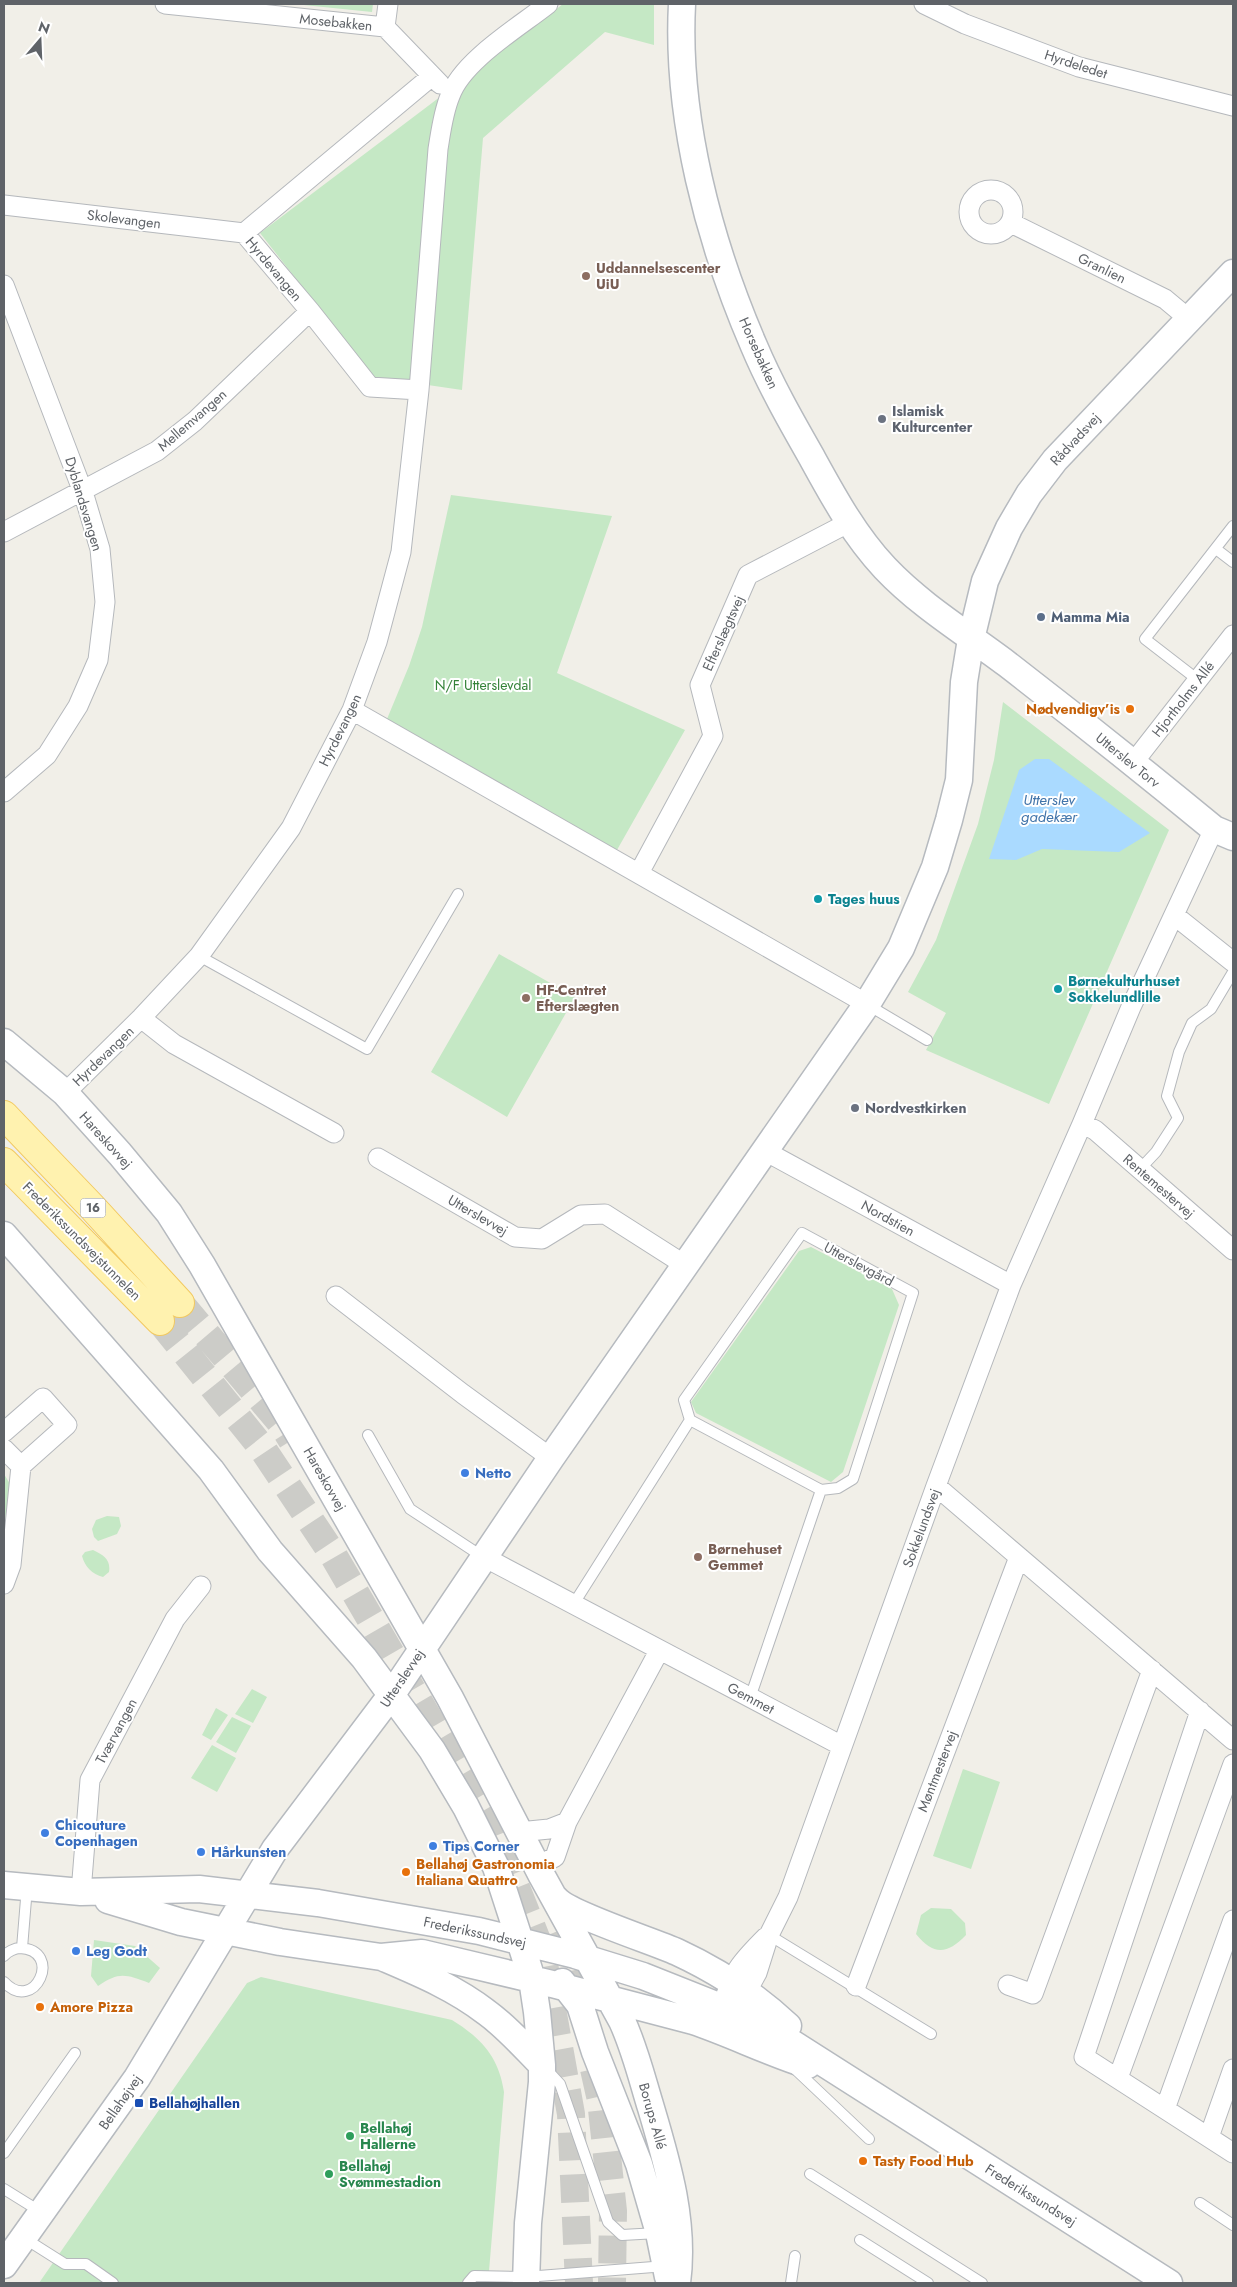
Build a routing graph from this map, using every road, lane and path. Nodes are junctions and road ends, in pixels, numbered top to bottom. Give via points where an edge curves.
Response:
1 (165, 4) edge
2 (388, 4) edge
3 (548, 4) edge
4 (682, 4) edge
5 (924, 4) edge
6 (385, 27) junction
7 (432, 76) junction
8 (450, 95) junction
9 (1233, 106) edge
10 (4, 205) edge
11 (1011, 223) dead end
12 (244, 233) junction
13 (1233, 273) edge
14 (4, 285) edge
15 (310, 311) junction
16 (1188, 318) junction
17 (419, 390) junction
18 (83, 492) junction
19 (848, 523) junction
20 (1233, 526) edge
21 (4, 532) edge
22 (1216, 548) junction
23 (1233, 562) edge
24 (1233, 634) edge
25 (971, 639) junction
26 (1198, 680) junction
27 (352, 710) junction
28 (1133, 763) junction
29 (4, 792) edge
30 (1224, 833) edge
31 (639, 873) junction
32 (458, 894) dead end
33 (1174, 916) junction
34 (199, 956) junction
35 (1233, 962) edge
36 (1233, 972) edge
37 (867, 1004) junction
38 (142, 1018) junction
39 (927, 1040) dead end
40 (4, 1042) edge
41 (65, 1093) junction
42 (4, 1115) edge
43 (1082, 1124) junction
44 (334, 1133) dead end
45 (765, 1151) junction
46 (378, 1158) dead end
47 (4, 1162) edge
48 (1140, 1169) junction
49 (4, 1235) edge
50 (1233, 1250) edge
51 (685, 1265) junction
52 (1011, 1285) junction
53 (336, 1296) dead end
54 (180, 1304) tunnel mouth
55 (160, 1321) tunnel mouth
56 (690, 1420) junction
57 (4, 1432) edge
58 (368, 1435) dead end
59 (4, 1449) edge
60 (551, 1458) junction
61 (21, 1466) junction
62 (936, 1486) junction
63 (821, 1490) junction
64 (1019, 1557) junction
65 (484, 1558) junction
66 (4, 1584) edge
67 (201, 1586) dead end
68 (573, 1605) junction
69 (421, 1650) junction
70 (660, 1651) junction
71 (1152, 1670) junction
72 (392, 1694) junction
73 (750, 1698) junction
74 (1200, 1711) junction
75 (1233, 1740) edge
76 (842, 1746) junction
77 (1233, 1764) edge
78 (568, 1822) junction
79 (519, 1832) junction
80 (537, 1866) junction
81 (16, 1886) edge
82 (81, 1892) junction
83 (246, 1894) junction
84 (553, 1896) junction
85 (1233, 1920) edge
86 (225, 1930) junction
87 (769, 1935) junction
88 (520, 1941) junction
89 (22, 1948) junction
90 (4, 1956) edge
91 (381, 1957) junction
92 (587, 1959) junction
93 (532, 1979) junction
94 (4, 1982) edge
95 (1008, 1985) dead end
96 (738, 1986) junction
97 (856, 1986) junction
98 (567, 1988) junction
99 (609, 1999) junction
100 (722, 2006) junction
101 (931, 2034) dead end
102 (75, 2053) dead end
103 (784, 2058) junction
104 (542, 2064) junction
105 (1233, 2069) edge
106 (842, 2075) junction
107 (1118, 2078) junction
108 (1165, 2109) junction
109 (1209, 2137) junction
110 (869, 2139) dead end
111 (4, 2153) edge
112 (1233, 2153) edge
113 (810, 2174) dead end
114 (4, 2189) edge
115 (1200, 2203) dead end
116 (41, 2212) junction
117 (1233, 2225) edge
118 (669, 2232) junction
119 (24, 2237) junction
120 (860, 2240) dead end
121 (795, 2256) dead end
122 (4, 2265) edge
123 (673, 2275) edge
124 (471, 2280) edge
125 (526, 2280) edge
126 (113, 2283) edge
127 (791, 2283) edge
128 (928, 2283) edge
129 (982, 2283) edge
130 (1169, 2283) edge

1 - 6 street, Mosebakken
2 - 6 street
3 - 8 street, Hyrdevangen via 472,63
4 - 19 street, Horsebakken via 683,73 695,162 723,264 754,347
5 - 9 street, Hyrdeledet via 965,24 1078,67
6 - 7 street, Mosebakken
7 - 8 street, Mosebakken
7 - 12 street, Hyrdevangen
8 - 17 street, Hyrdevangen via 438,149
10 - 12 street, Skolevangen
11 - 16 street, Granlien via 1164,298
12 - 15 street, Hyrdevangen
13 - 16 street, Rådvadsvej
14 - 18 street, Dyblandsvangen
15 - 17 street, Hyrdevangen via 370,387
15 - 18 street, Mellemvangen via 195,421 157,451
16 - 25 street, Rådvadsvej via 1055,460 1029,494 1009,528 985,581
17 - 27 street, Hyrdevangen via 401,552 377,642
18 - 21 street, Mellemvangen
18 - 29 street, Dyblandsvangen via 100,550 105,602 98,660 78,706 47,754
19 - 25 street, Horsebakken via 886,569 930,609
19 - 31 street, Efterslægtsvej via 748,575 700,685 713,736
20 - 22 lane
22 - 23 lane
22 - 26 lane via 1145,639
24 - 26 street, Hjortholms Allé
25 - 28 street, Utterslev Torv
25 - 37 street via 964,682 958,780 935,867 901,948
26 - 28 street, Hjortholms Allé
27 - 31 street
27 - 34 street, Hyrdevangen via 290,828
28 - 30 street, Utterslev Torv
30 - 33 street, Utterslev Torv
31 - 37 street
32 - 34 lane via 367,1049
33 - 35 street
33 - 43 street, Utterslev Torv via 1131,1007
34 - 38 street, Hyrdevangen
36 - 48 lane via 1211,1009 1192,1022 1178,1052 1167,1096 1178,1118 1156,1152
37 - 39 lane
37 - 45 street, Utterslevvej
38 - 41 street, Hyrdevangen
38 - 44 street, Hyrdevangen via 174,1044
40 - 41 street, Hareskovvej
41 - 69 street, Hareskovvej via 169,1213 202,1265
42 - 54 main road, Frederikssundsvejstunnelen / 16
43 - 48 street, Rentemestervej via 1095,1130
43 - 52 street, Sokkelundsvej
45 - 51 street, Utterslevvej
45 - 52 street, Nordstien
46 - 51 street, Utterslevvej via 515,1237 542,1239 581,1215 605,1214
47 - 55 main road, Frederikssundsvejstunnelen / 16
48 - 50 street, Rentemestervej
49 - 72 street via 211,1470 270,1551
51 - 60 street, Utterslevvej
52 - 62 street, Sokkelundsvej
53 - 60 street
56 - 63 lane
56 - 63 lane, Utterslevgård via 684,1400 802,1232 913,1293 853,1479 838,1488
56 - 68 lane
57 - 61 street via 43,1398 67,1425
58 - 65 lane via 410,1509
59 - 61 street
60 - 65 street, Utterslevvej
61 - 66 street via 11,1565
62 - 64 street
62 - 76 street, Sokkelundsvej
63 - 73 lane
64 - 71 street
64 - 97 street, Møntmestervej
65 - 68 street, Gemmet
65 - 69 street, Utterslevvej
67 - 82 street, Tværvangen via 175,1619 90,1780
68 - 70 street, Gemmet
69 - 72 street, Utterslevvej
69 - 79 street, Hareskovvej via 450,1698
70 - 73 street, Gemmet
70 - 78 street
71 - 74 street
71 - 95 street via 1033,1994
72 - 83 street, Utterslevvej
72 - 88 street via 432,1750 466,1807 496,1867
73 - 76 street, Gemmet
74 - 75 street
74 - 107 street via 1084,2057
76 - 87 street, Sokkelundsvej via 788,1897
77 - 107 street
78 - 79 street via 550,1829
78 - 80 street via 555,1857
79 - 80 street, Hareskovvej
80 - 84 street, Hareskovvej
81 - 82 street, Frederikssundsvej
81 - 89 lane
82 - 83 street, Frederikssundsvej via 199,1889
82 - 86 street, Frederikssundsvej via 181,1922
83 - 86 street, Utterslevvej
83 - 88 street, Frederikssundsvej via 380,1912
84 - 92 street, Hareskovvej
84 - 96 street via 571,1911 665,1947
85 - 108 street
86 - 91 street, Frederikssundsvej
86 - 116 street, Bellahøjvej via 137,2078
87 - 96 street, Sokkelundsvej via 757,1973
87 - 97 lane
88 - 92 street, Frederikssundsvej
88 - 93 street
88 - 98 street
89 - 90 lane
89 - 94 lane via 32,1950 41,1960 43,1974 40,1980 24,1992 10,1989
91 - 93 street, Frederikssundsvej via 422,1953
91 - 104 street, Frederikssundsvej via 467,1998 496,2019
92 - 99 street, Borups Allé
92 - 100 street, Frederikssundsvej
93 - 98 street, Frederikssundsvej
93 - 104 street
96 - 100 street, Sokkelundsvej
96 - 106 street via 778,2016
97 - 101 lane
98 - 99 street, Frederikssundsvej
98 - 118 street via 580,2005 595,2052
99 - 103 street, Frederikssundsvej via 716,2029
99 - 118 street, Borups Allé via 638,2064 668,2166
100 - 106 street, Frederikssundsvej via 759,2022
102 - 111 lane
103 - 106 street, Frederikssundsvej
103 - 110 lane
104 - 118 lane via 560,2084 608,2222 622,2235
104 - 125 street
105 - 109 street
106 - 130 street, Frederikssundsvej
107 - 108 street
108 - 109 street
109 - 112 street
113 - 129 lane
114 - 116 lane
115 - 117 lane
116 - 119 street, Bellahøjvej
118 - 123 street, Borups Allé
119 - 122 street, Bellahøjvej
119 - 126 lane via 65,2264 86,2264
120 - 128 lane
121 - 127 lane
123 - 125 lane
124 - 125 lane

